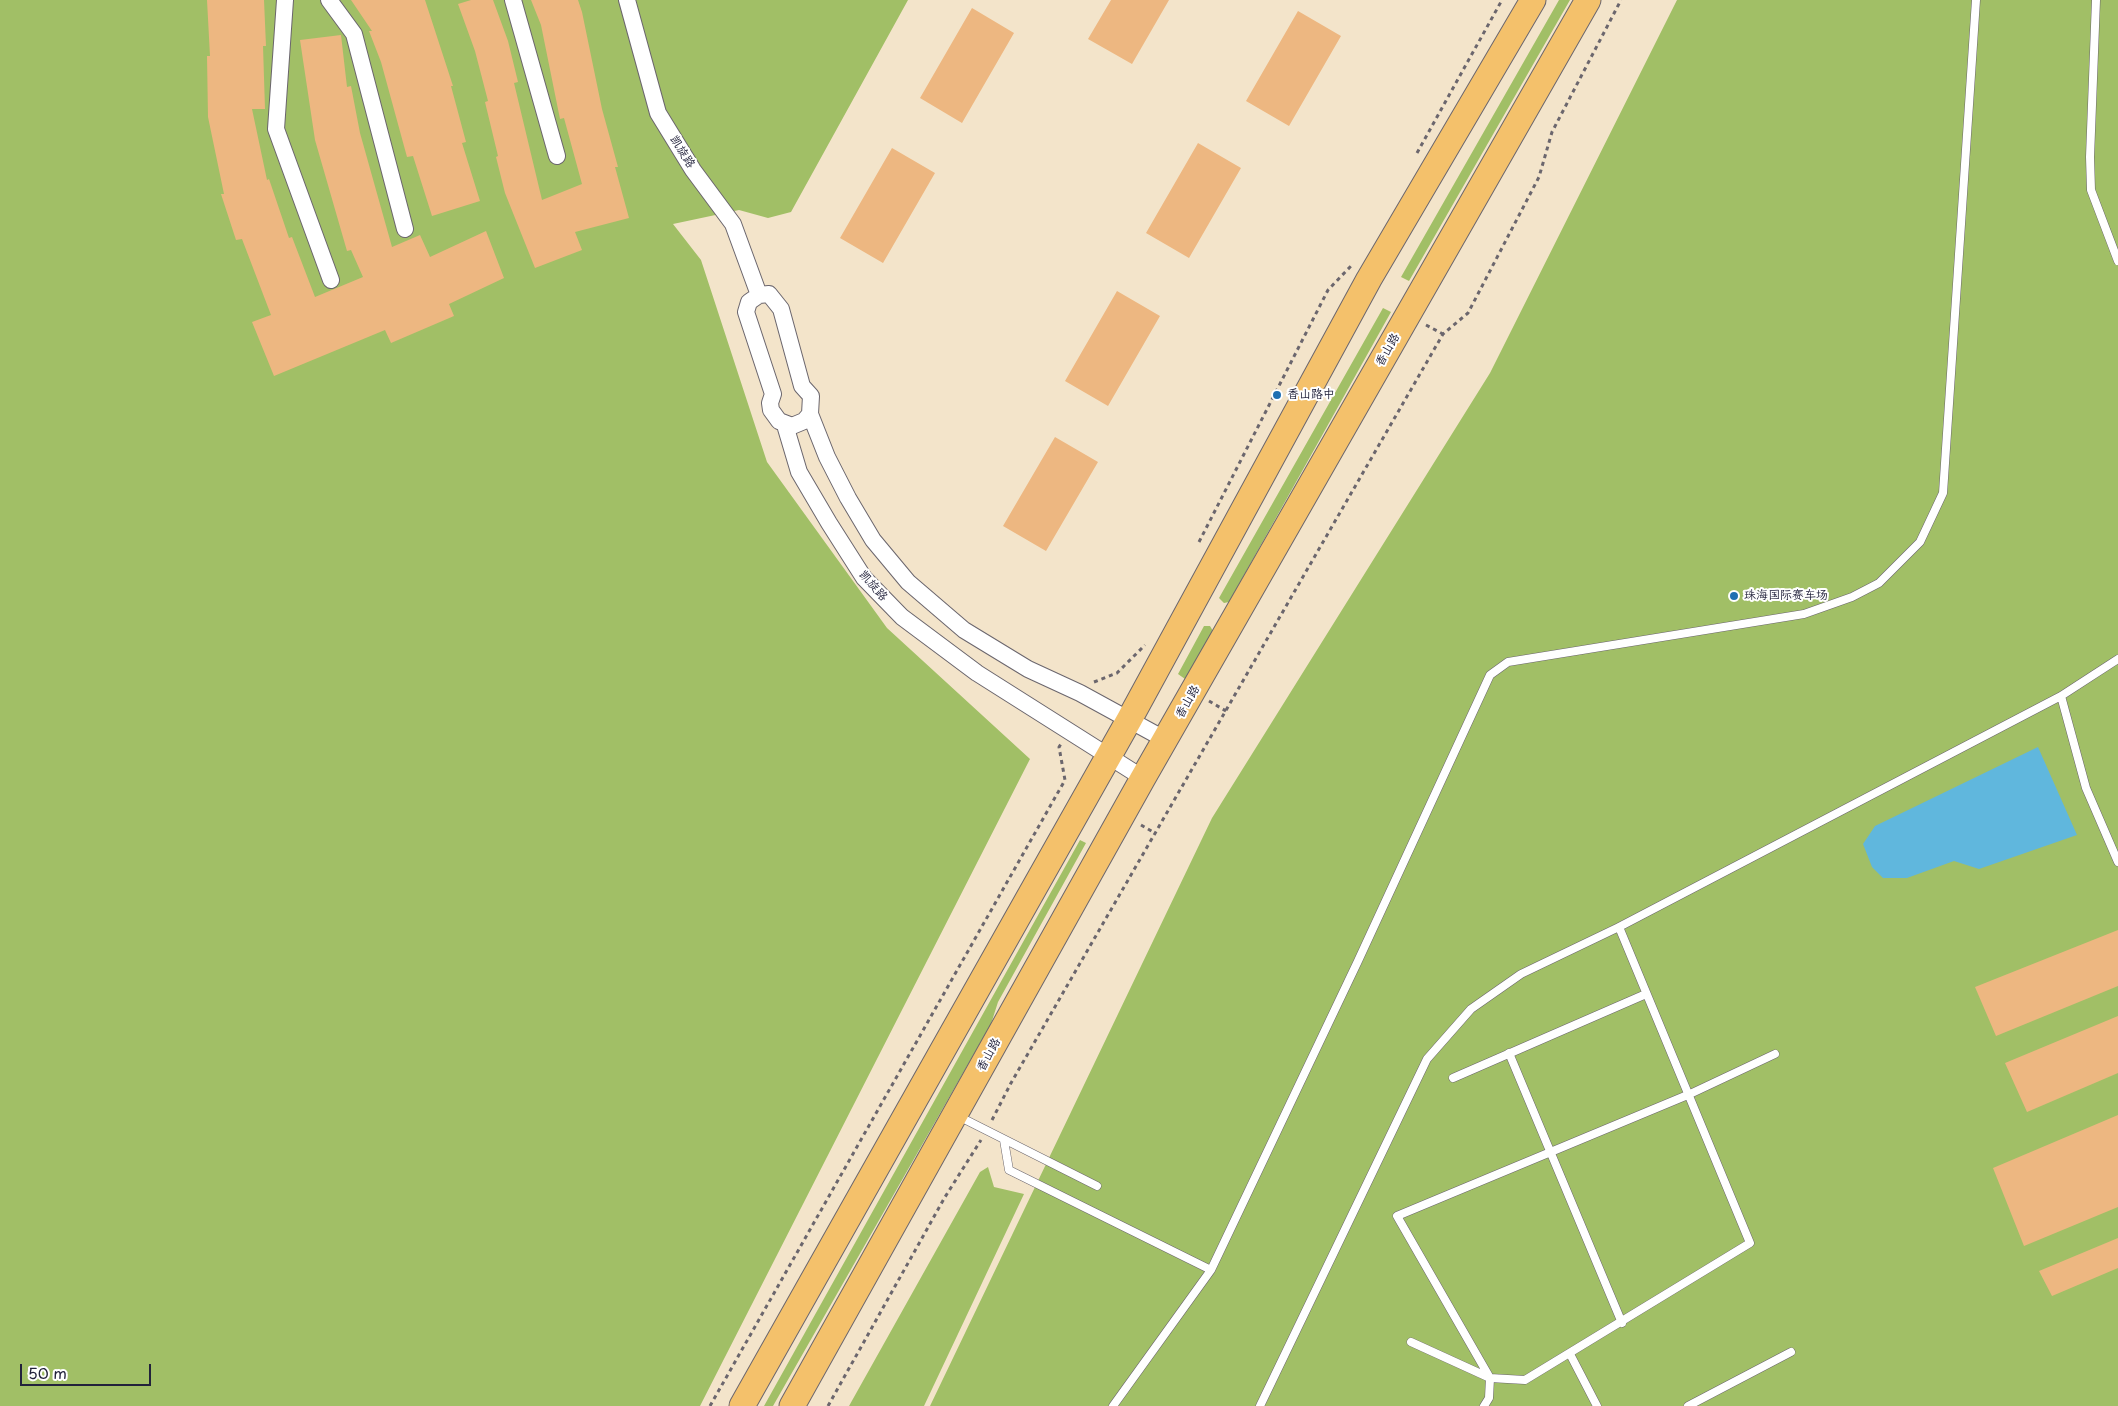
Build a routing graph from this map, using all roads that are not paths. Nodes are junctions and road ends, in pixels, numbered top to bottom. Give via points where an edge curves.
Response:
1 (285, 0) edge
2 (329, 0) edge
3 (513, 0) edge
4 (627, 0) edge
5 (1533, 0) edge
6 (1588, 0) edge
7 (1976, 0) edge
8 (2096, 0) edge
9 (557, 156) dead end
10 (405, 229) dead end
11 (2118, 261) edge
12 (331, 280) dead end
13 (759, 295) junction
14 (802, 386) junction
15 (773, 394) junction
16 (810, 414) junction
17 (785, 425) junction
18 (2118, 659) edge
19 (2061, 696) junction
20 (1129, 720) junction
21 (1166, 740) junction
22 (1108, 756) junction
23 (1143, 778) junction
24 (2118, 862) edge
25 (1619, 926) junction
26 (1646, 994) junction
27 (1508, 1053) junction
28 (1776, 1054) dead end
29 (1453, 1078) dead end
30 (1690, 1094) junction
31 (956, 1115) junction
32 (1004, 1140) junction
33 (1550, 1152) junction
34 (1097, 1186) dead end
35 (1211, 1270) junction
36 (1622, 1323) junction
37 (1411, 1342) dead end
38 (1791, 1352) dead end
39 (1570, 1354) junction
40 (1490, 1378) junction
41 (742, 1406) edge
42 (792, 1406) edge
43 (1113, 1406) edge
44 (1260, 1406) edge
45 (1484, 1406) edge
46 (1597, 1406) edge
47 (1688, 1406) edge

1 - 12 street via 276,129
2 - 10 street via 354,34
3 - 9 street
4 - 13 street, 凯旋路 via 658,114 693,170 733,224
5 - 20 main road via 1369,278
6 - 21 main road, 香山路
7 - 35 lane via 1943,493 1920,542 1879,583 1852,597 1804,614 1508,662 1490,675
8 - 11 lane via 2091,190
13 - 14 street via 769,294 781,308
13 - 15 street, 凯旋路 via 749,302 746,312
14 - 15 street via 788,384
14 - 16 street via 811,396
15 - 17 street, 凯旋路 via 771,410
16 - 17 street via 798,425
16 - 20 street via 848,498 873,540 908,582 964,630 1028,669 1080,692
17 - 22 street, 凯旋路 via 799,472 864,578 902,617 977,673
18 - 19 lane
19 - 24 lane via 2086,788
19 - 25 lane
20 - 21 street
20 - 22 main road
21 - 23 main road, 香山路
22 - 23 street, 凯旋路
22 - 41 main road
23 - 31 main road, 香山路
25 - 26 lane
25 - 44 lane via 1514,979 1471,1009 1427,1059
26 - 27 lane
26 - 30 lane
27 - 29 lane
27 - 33 lane
28 - 30 lane
30 - 33 lane
30 - 36 lane via 1750,1243
31 - 32 lane
31 - 42 main road, 香山路
32 - 34 lane
32 - 35 lane via 1009,1170
33 - 36 lane
33 - 40 lane via 1397,1216
35 - 43 lane
36 - 39 lane
37 - 40 lane
38 - 47 lane
39 - 40 lane via 1525,1380
39 - 46 lane
40 - 45 lane via 1489,1398

